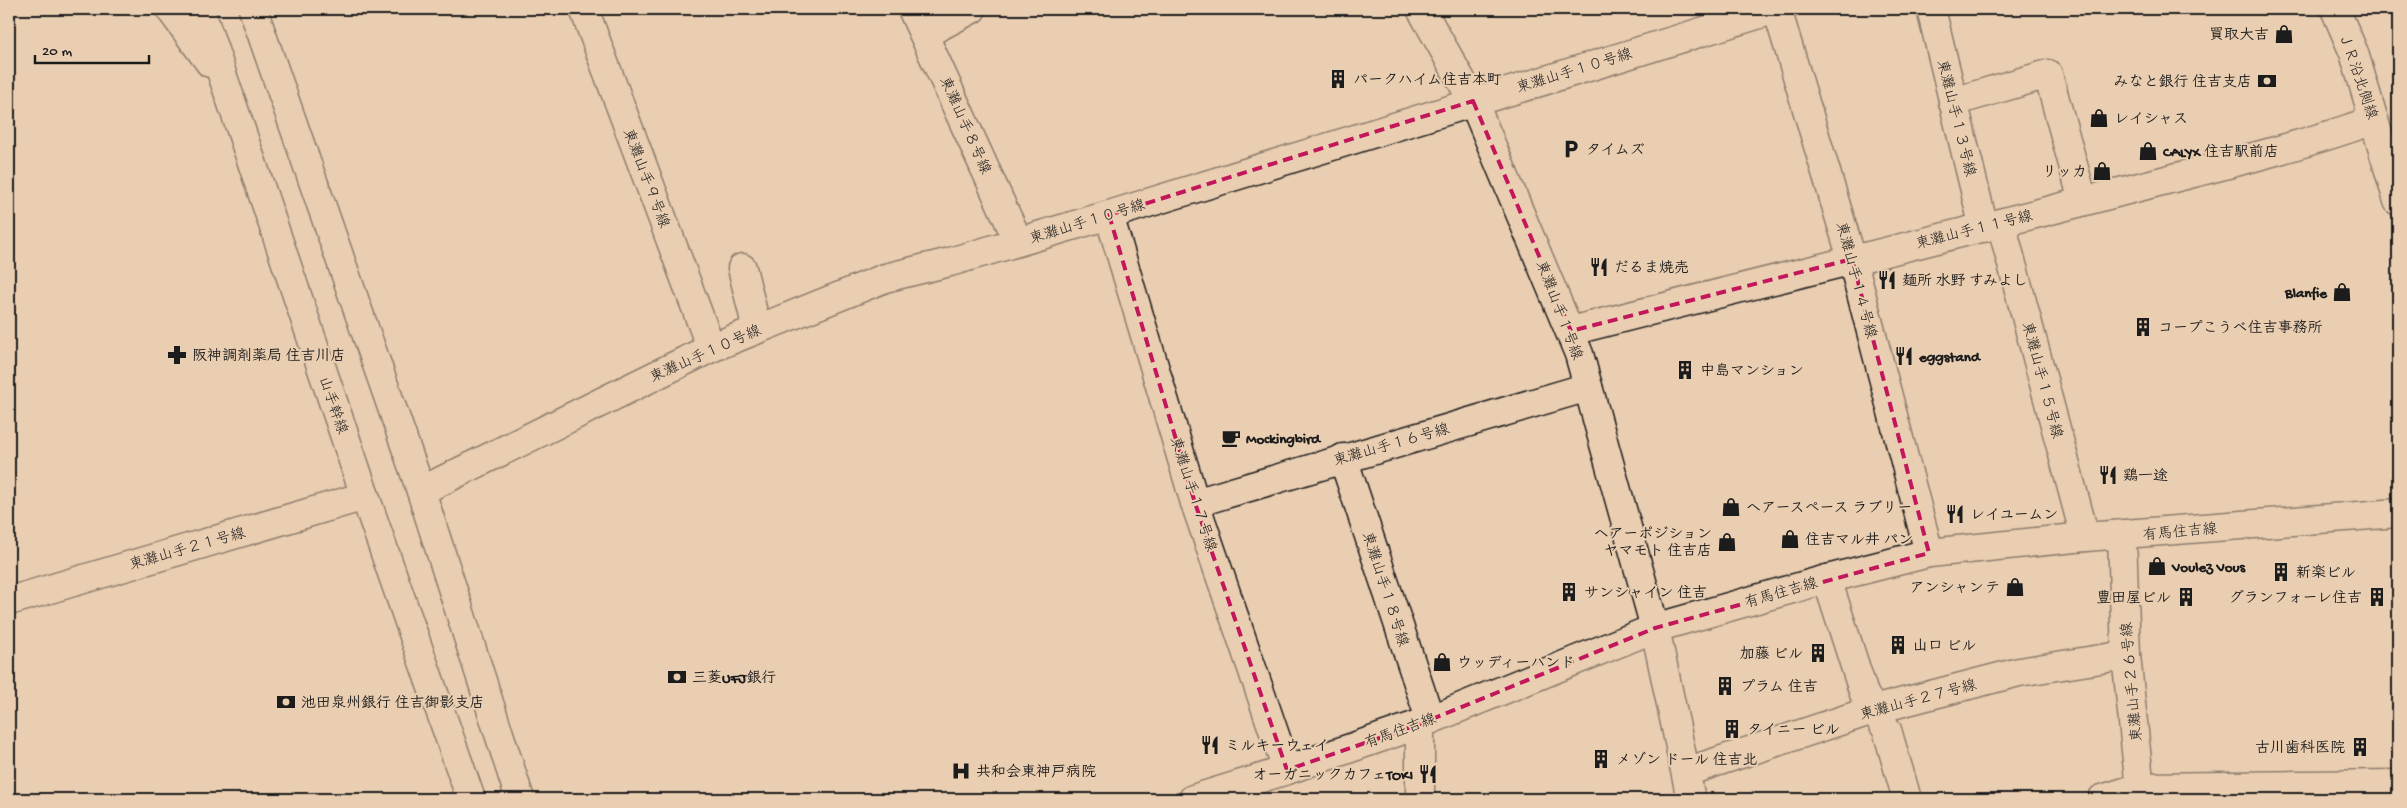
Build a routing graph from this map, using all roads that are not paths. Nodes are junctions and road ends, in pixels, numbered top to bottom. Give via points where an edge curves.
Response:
1 (170, 9) edge
2 (200, 9) edge
3 (253, 9) edge
4 (266, 9) edge
5 (584, 9) edge
6 (912, 9) edge
7 (972, 9) edge
8 (1422, 9) edge
9 (1776, 9) edge
10 (1931, 9) edge
11 (2334, 9) edge
12 (2345, 9) edge
13 (925, 34) junction
14 (2354, 53) junction
15 (272, 65) junction
16 (226, 85) junction
17 (1473, 101) junction
18 (1953, 102) junction
19 (2374, 120) junction
20 (2394, 171) edge
21 (2398, 201) edge
22 (2083, 202) junction
23 (1109, 215) junction
24 (1993, 225) junction
25 (1018, 241) junction
26 (1852, 259) junction
27 (742, 268) dead end
28 (757, 329) junction
29 (1571, 331) junction
30 (711, 348) junction
31 (1588, 387) junction
32 (1343, 458) junction
33 (421, 491) junction
34 (365, 496) junction
35 (1195, 503) junction
36 (2398, 513) edge
37 (2122, 535) junction
38 (2084, 537) junction
39 (1929, 553) junction
40 (1827, 579) junction
41 (9, 601) edge
42 (1655, 628) junction
43 (2126, 655) junction
44 (1873, 710) junction
45 (1425, 721) junction
46 (1287, 770) junction
47 (1686, 772) junction
48 (2398, 784) edge
49 (2140, 793) edge
50 (471, 799) edge
51 (520, 799) edge
52 (1193, 799) edge
53 (1420, 799) edge
54 (1691, 799) edge
55 (1907, 799) edge
56 (2102, 799) edge

1 - 16 street
2 - 16 street, 山手幹線
3 - 15 street
4 - 15 street
5 - 30 street, 東灘山手９号線
6 - 13 street, 東灘山手８号線
7 - 13 street
8 - 17 street, 東灘山手１号線
9 - 17 street, 東灘山手１０号線
9 - 26 street, 東灘山手１４号線
10 - 18 street, 東灘山手１３号線
11 - 14 street, ＪＲ沿北側線
12 - 14 street
13 - 25 street, 東灘山手８号線
14 - 19 street, ＪＲ沿北側線
15 - 33 street
16 - 34 street, 山手幹線
17 - 23 street, 東灘山手１０号線
17 - 29 street, 東灘山手１号線
18 - 22 street via 2048,74
18 - 24 street, 東灘山手１３号線
19 - 20 street, ＪＲ沿北側線
19 - 22 street, 東灘山手１１号線 via 2317,140
20 - 21 street, ＪＲ沿北側線
22 - 24 street, 東灘山手１１号線
23 - 25 street, 東灘山手１０号線
23 - 35 street, 東灘山手１７号線
24 - 26 street, 東灘山手１１号線
24 - 38 street, 東灘山手１５号線
25 - 28 street, 東灘山手１０号線 via 886,278
26 - 29 street, 東灘山手１１号線
26 - 39 street, 東灘山手１４号線
27 - 28 street
28 - 30 street, 東灘山手１０号線
29 - 31 street, 東灘山手１号線
30 - 33 street, 東灘山手１０号線
31 - 32 street, 東灘山手１６号線
31 - 42 street, 東灘山手１号線
32 - 35 street, 東灘山手１６号線
32 - 45 street, 東灘山手１８号線
33 - 51 street
34 - 41 street, 東灘山手２１号線
34 - 50 street, 山手幹線
35 - 46 street, 東灘山手１７号線
36 - 37 street, 有馬住吉線
37 - 38 street, 有馬住吉線
37 - 43 street, 東灘山手２６号線
38 - 39 street, 有馬住吉線
39 - 40 street, 有馬住吉線
40 - 42 street, 有馬住吉線
40 - 44 street via 1864,694
42 - 45 street, 有馬住吉線
42 - 47 street, 東灘山手１号線
43 - 44 street, 東灘山手２７号線 via 2019,672
43 - 49 street, 東灘山手２６号線
44 - 47 street, 東灘山手２７号線
44 - 55 street via 1887,730
45 - 46 street, 有馬住吉線
45 - 53 street, 東灘山手１８号線
46 - 52 street, 有馬住吉線
47 - 54 street, 東灘山手１号線
48 - 49 street
49 - 56 street

